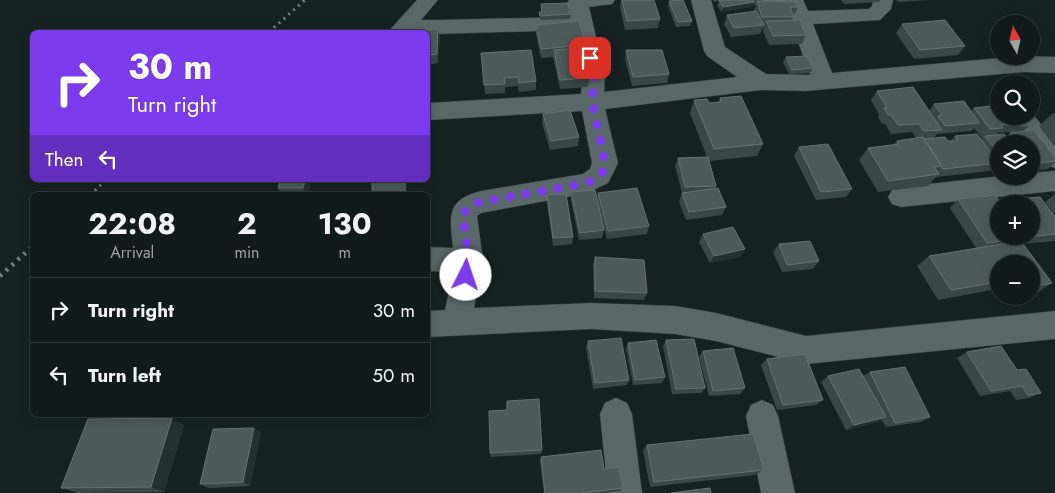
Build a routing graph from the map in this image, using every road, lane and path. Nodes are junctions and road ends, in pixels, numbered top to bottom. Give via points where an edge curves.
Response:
1 (428, 0) edge
2 (605, 0) edge
3 (701, 0) edge
4 (883, 0) edge
5 (579, 8) edge
6 (797, 9) edge
7 (401, 29) edge
8 (1055, 65) edge
9 (982, 68) junction
10 (990, 78) edge
11 (824, 81) junction
12 (762, 82) junction
13 (592, 102) junction
14 (430, 112) edge
15 (1028, 125) edge
16 (1055, 158) edge
17 (1055, 181) edge
18 (901, 197) dead end
19 (430, 259) edge
20 (469, 260) junction
21 (457, 322) junction
22 (430, 324) edge
23 (1055, 325) edge
24 (616, 414) dead end
25 (762, 416) dead end
26 (624, 493) edge
27 (778, 493) edge

1 - 7 street
2 - 5 street
3 - 12 street via 715,50
4 - 6 street via 880,12 873,15
5 - 7 street
5 - 13 street via 594,75
6 - 11 street
8 - 9 street
9 - 10 street
9 - 11 street
11 - 12 street
12 - 13 street
13 - 14 street
13 - 20 street via 605,163 600,178 469,206 463,218
15 - 16 street
17 - 18 street
19 - 20 street
20 - 21 street
21 - 22 street
21 - 23 street via 591,316 675,320 716,326 806,350
24 - 26 street
25 - 27 street

